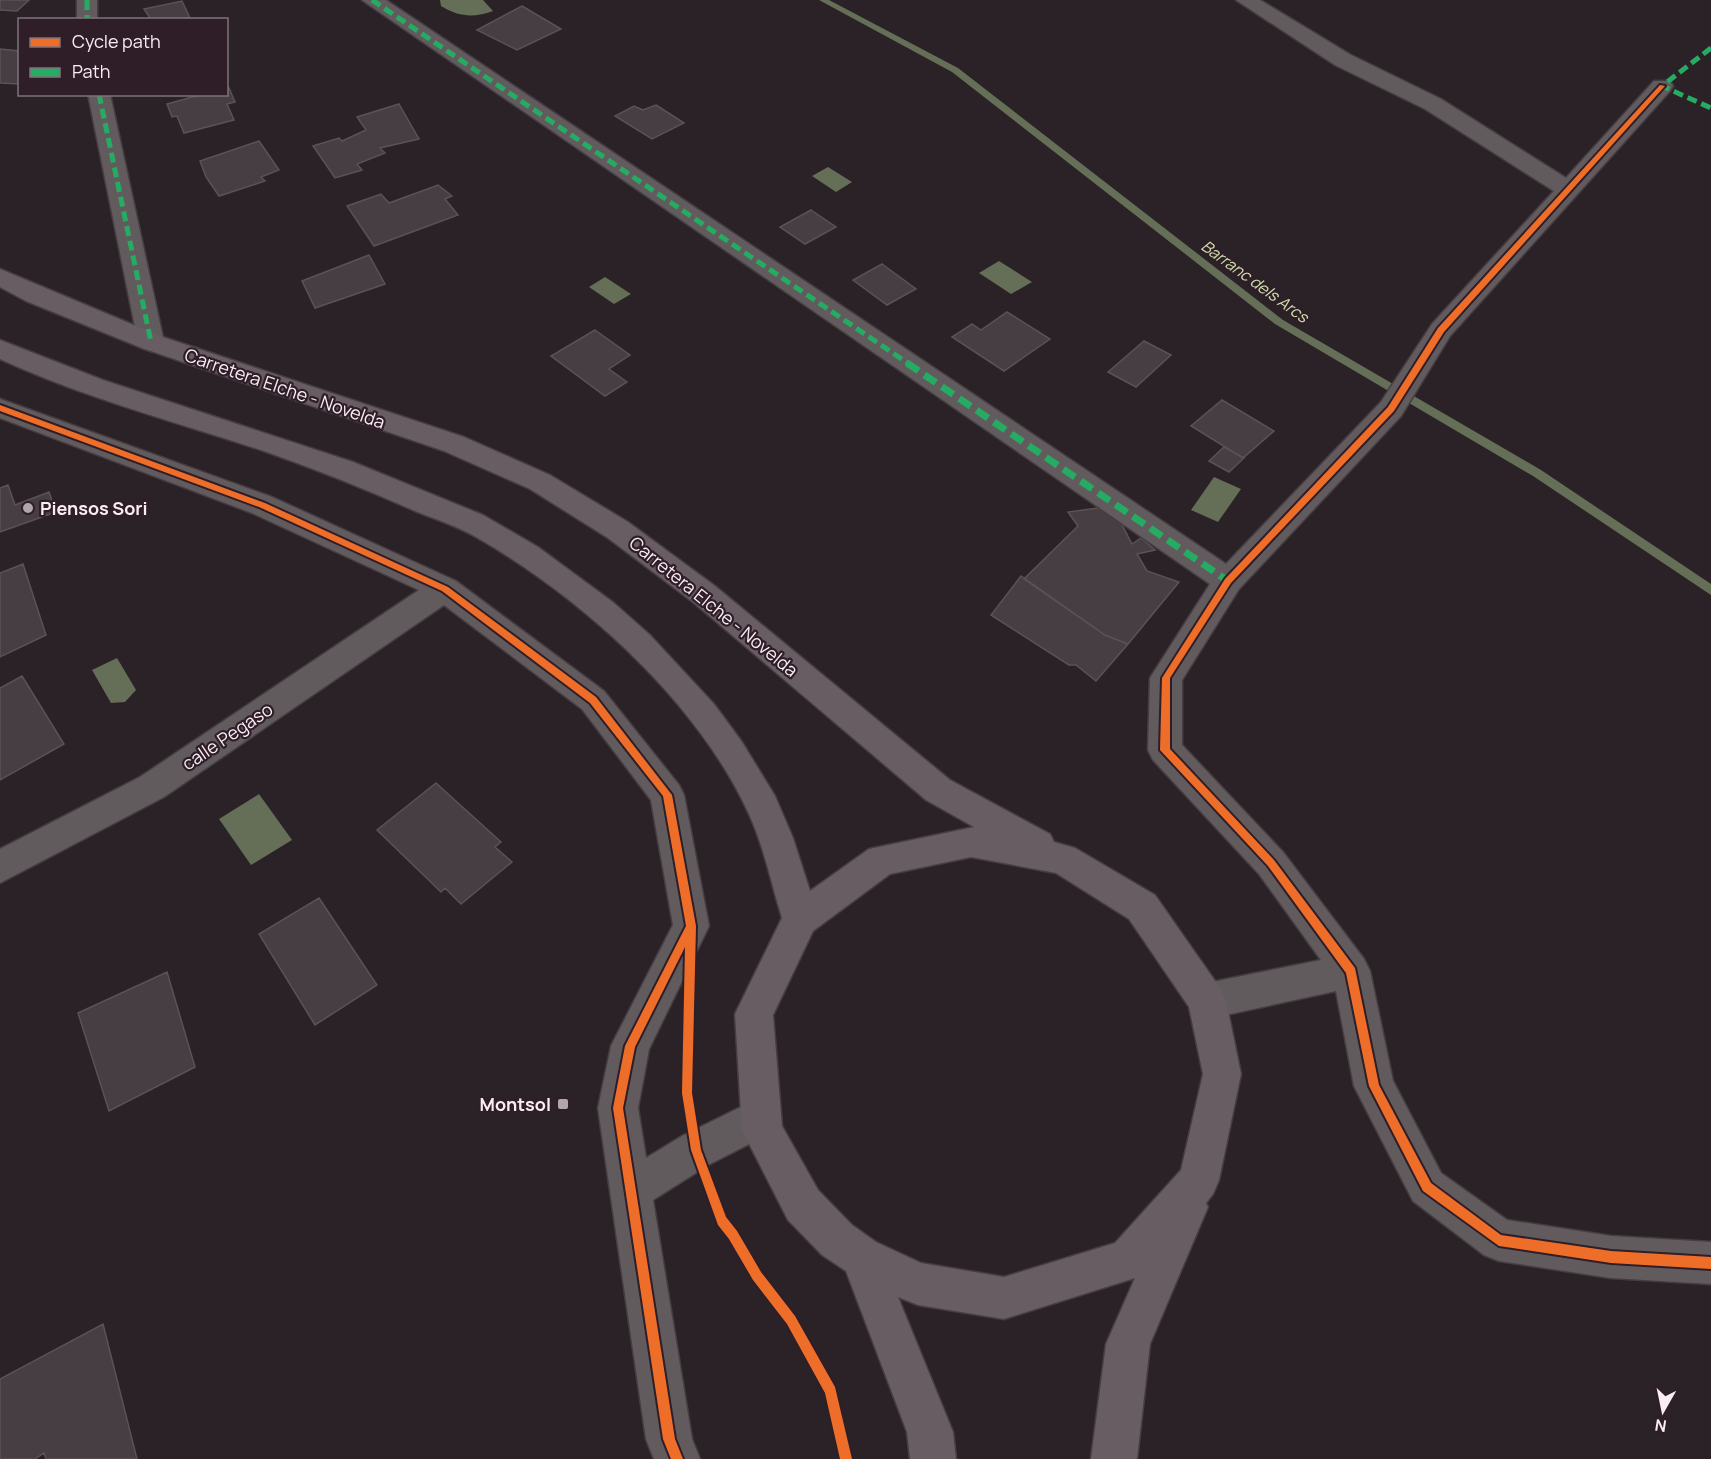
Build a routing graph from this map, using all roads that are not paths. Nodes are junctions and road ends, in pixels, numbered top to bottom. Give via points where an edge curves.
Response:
1 (87, 0) edge
2 (372, 0) edge
3 (1246, 0) edge
4 (87, 18) edge
5 (1662, 86) dead end
6 (99, 96) edge
7 (1568, 189) junction
8 (0, 277) edge
9 (151, 342) junction
10 (0, 350) edge
11 (0, 408) edge
12 (1228, 581) junction
13 (445, 589) junction
14 (1063, 859) junction
15 (0, 867) edge
16 (800, 919) junction
17 (1351, 972) junction
18 (1207, 1001) junction
19 (761, 1117) junction
20 (1199, 1180) junction
21 (628, 1191) junction
22 (861, 1257) junction
23 (1711, 1263) edge
24 (677, 1459) edge
25 (933, 1459) edge
26 (1114, 1459) edge

1 - 4 street
2 - 12 street
3 - 7 street via 1342,60 1434,104
5 - 7 street
6 - 9 street
7 - 12 street via 1441,330 1391,409
8 - 9 main road, Carretera Elche - Novelda
9 - 14 main road, Carretera Elche - Novelda via 454,444 540,482 618,530 704,594 938,790
10 - 16 main road via 385,485 486,530 558,578 614,619 666,671 715,729 756,794 782,858
11 - 13 street via 262,505
12 - 17 street via 1166,678 1165,750 1271,863
13 - 15 street, calle Pegaso via 152,787
13 - 21 street via 593,700 668,795 691,926 630,1046 618,1108
14 - 16 main road via 971,842 882,860
14 - 18 main road, Carretera Elche - Novelda via 1143,908
16 - 19 main road via 754,1014
17 - 18 street
17 - 23 street via 1374,1086 1427,1187 1499,1240 1611,1257
18 - 20 main road via 1222,1074
19 - 21 street
19 - 22 main road via 762,1130 803,1205 837,1240
20 - 22 main road via 1128,1260 1004,1299 918,1284
20 - 26 main road via 1128,1344
21 - 24 street via 669,1438
22 - 25 main road via 930,1432

